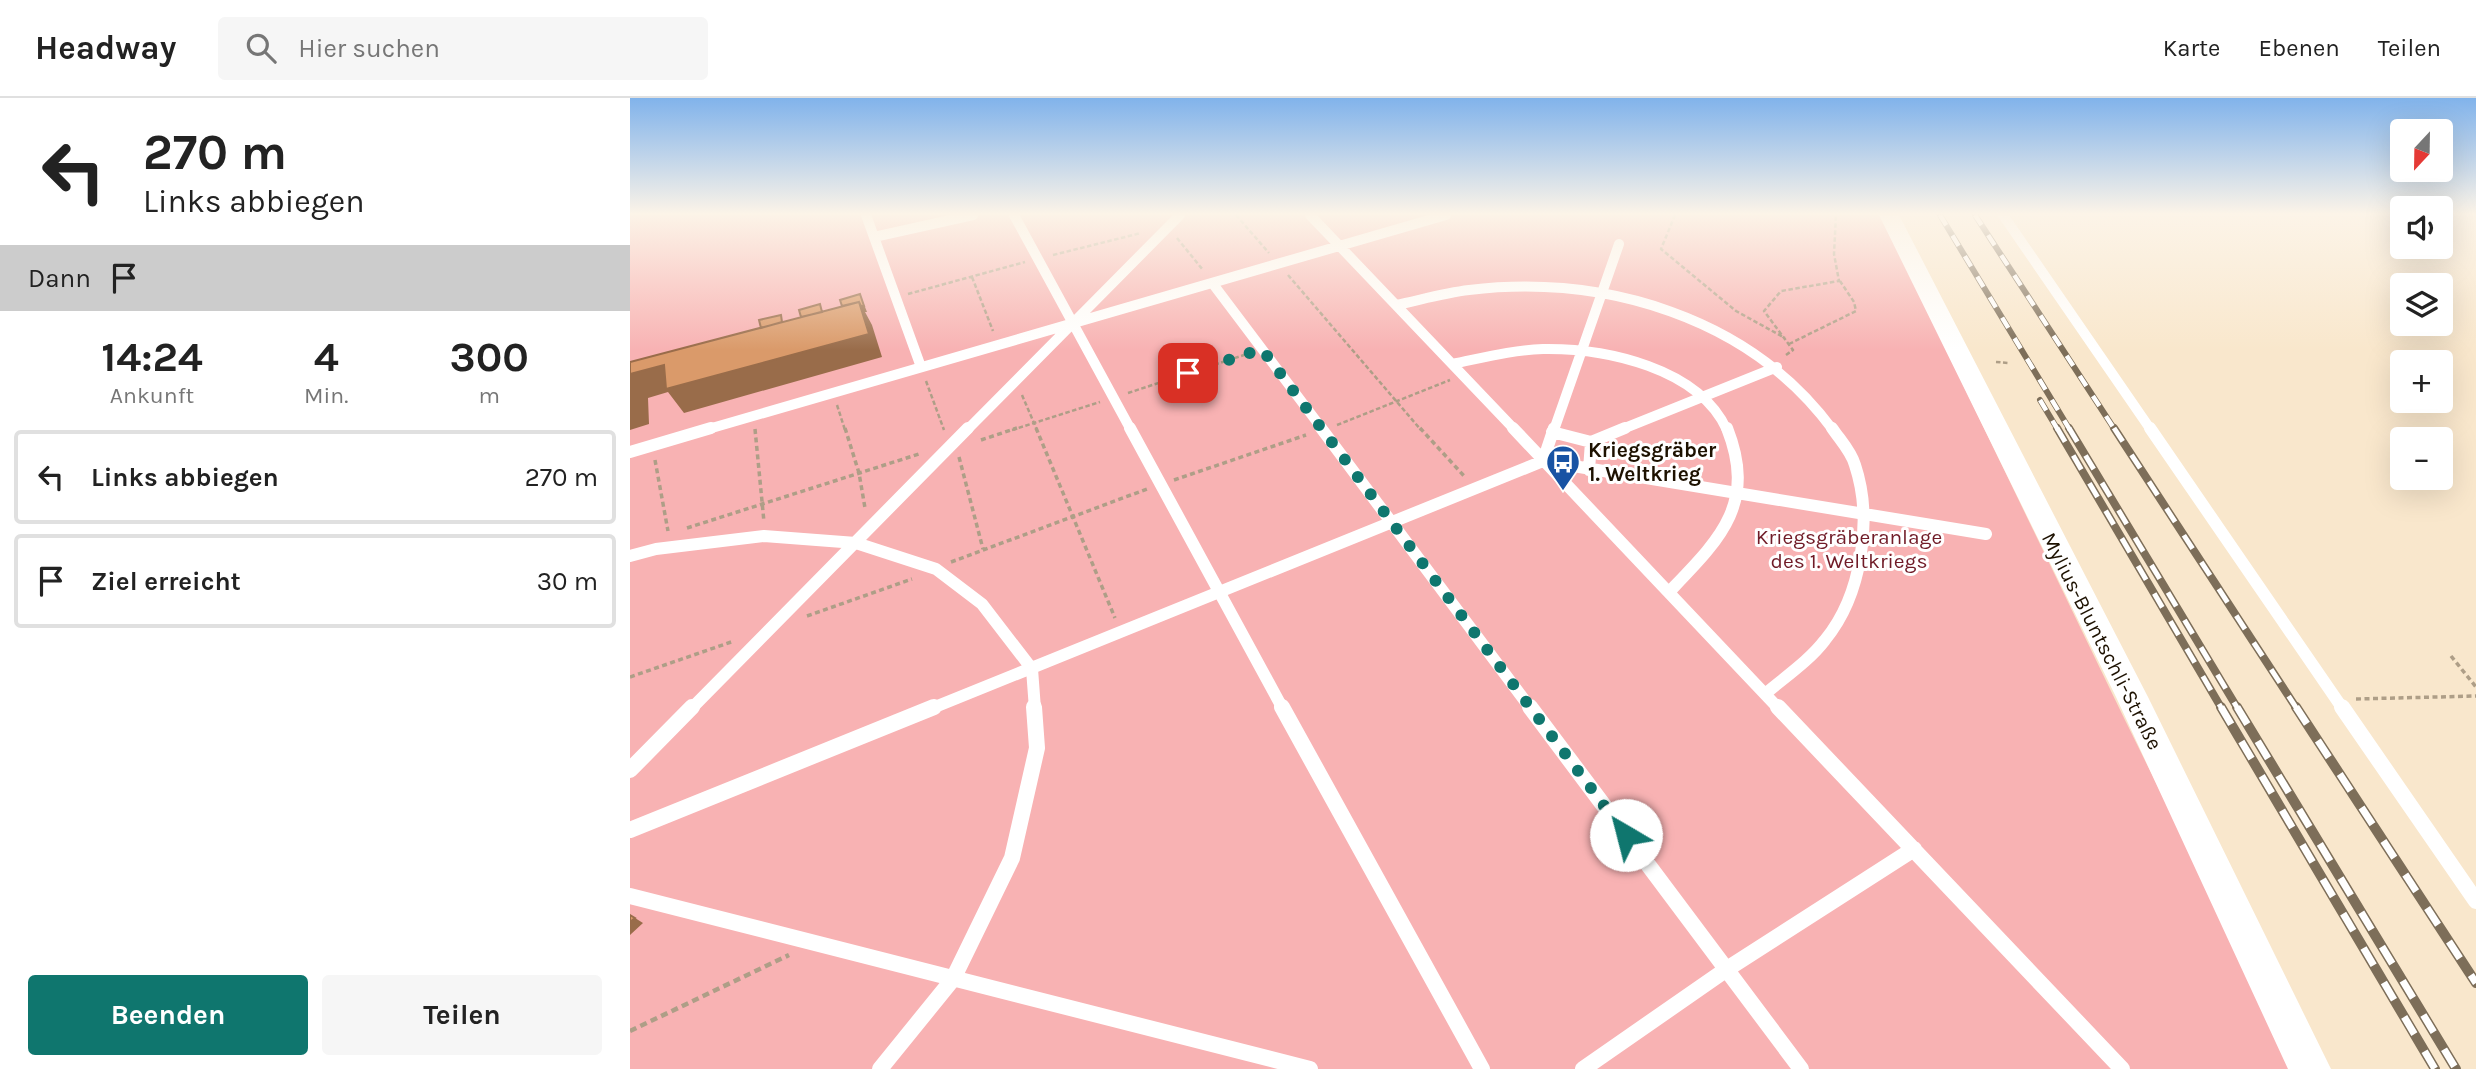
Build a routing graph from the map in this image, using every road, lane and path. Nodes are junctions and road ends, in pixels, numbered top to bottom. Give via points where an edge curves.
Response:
1 (882, 260) edge
2 (1034, 260) edge
3 (1040, 260) edge
4 (1135, 260) edge
5 (1194, 260) edge
6 (1276, 260) edge
7 (1291, 260) edge
8 (1354, 260) edge
9 (1613, 260) edge
10 (1673, 260) edge
11 (1835, 260) edge
12 (1912, 260) edge
13 (2034, 260) edge
14 (1279, 264) junction
15 (972, 276) junction
16 (1839, 281) junction
17 (1213, 284) junction
18 (1600, 293) junction
19 (895, 297) junction
20 (1396, 305) junction
21 (1074, 322) junction
22 (1785, 338) junction
23 (1789, 344) junction
24 (997, 345) junction
25 (1262, 349) junction
26 (1580, 352) junction
27 (1996, 362) dead end
28 (2009, 363) dead end
29 (1452, 364) junction
30 (1775, 365) junction
31 (921, 367) junction
32 (1462, 376) junction
33 (1016, 381) junction
34 (833, 393) junction
35 (1703, 396) junction
36 (1114, 398) junction
37 (1395, 402) junction
38 (753, 416) junction
39 (1323, 430) junction
40 (1552, 432) junction
41 (956, 442) junction
42 (1591, 442) junction
43 (653, 445) junction
44 (630, 452) edge
45 (919, 454) dead end
46 (1544, 461) junction
47 (1589, 470) junction
48 (859, 473) junction
49 (1160, 484) junction
50 (1476, 488) junction
51 (1738, 495) junction
52 (764, 503) junction
53 (1865, 514) junction
54 (1074, 518) junction
55 (1392, 523) junction
56 (869, 530) junction
57 (1986, 534) dead end
58 (764, 536) junction
59 (856, 543) junction
60 (983, 549) junction
61 (630, 556) edge
62 (937, 570) junction
63 (1670, 591) junction
64 (1219, 593) junction
65 (772, 628) junction
66 (1121, 633) junction
67 (2451, 656) dead end
68 (1032, 669) junction
69 (630, 677) edge
70 (2476, 687) edge
71 (1765, 694) junction
72 (2476, 696) edge
73 (2352, 699) dead end
74 (630, 770) edge
75 (630, 830) edge
76 (1914, 849) junction
77 (630, 896) edge
78 (2476, 901) edge
79 (813, 943) junction
80 (1727, 969) junction
81 (953, 979) junction
82 (630, 1031) edge
83 (880, 1069) edge
84 (1310, 1069) edge
85 (1482, 1069) edge
86 (1583, 1069) edge
87 (1801, 1069) edge
88 (2122, 1069) edge
89 (2310, 1069) edge

1 - 19 lane
2 - 15 path
3 - 21 lane
4 - 21 lane
5 - 17 path
6 - 14 path
7 - 14 lane
8 - 20 lane
9 - 18 lane
10 - 22 path via 1763,330
11 - 16 path
12 - 89 street, Mylius-Bluntschli-Straße via 2132,697
13 - 78 lane
14 - 17 lane
14 - 37 path
15 - 19 path
15 - 24 path
16 - 22 path via 1781,291 1764,311
16 - 23 path via 1856,312
17 - 21 lane
17 - 25 lane
18 - 20 lane via 1529,287 1468,290
18 - 26 lane
18 - 30 lane via 1651,305 1725,334
19 - 31 lane
20 - 29 lane
21 - 24 lane
21 - 33 lane
21 - 36 lane
22 - 23 path
23 - 30 path via 1793,350
24 - 31 lane
25 - 36 path
25 - 39 lane
26 - 29 lane via 1542,349
26 - 35 lane via 1648,367
26 - 40 lane
27 - 28 path
29 - 32 lane
30 - 35 lane
30 - 53 lane via 1820,408 1854,463
31 - 34 lane
32 - 37 path
32 - 46 lane
33 - 41 lane
33 - 54 path
34 - 38 lane
34 - 48 path
35 - 42 lane
35 - 51 lane via 1730,431
36 - 49 lane
37 - 39 path
37 - 50 path
38 - 43 lane
38 - 52 path
39 - 49 path
39 - 55 lane
40 - 42 lane
40 - 46 lane
41 - 56 lane
41 - 60 path
42 - 47 lane
43 - 44 lane
43 - 52 path via 668,534
45 - 48 path
46 - 47 lane
46 - 50 lane
46 - 63 lane
47 - 51 lane
48 - 52 path
48 - 56 path
49 - 54 path
49 - 64 lane
50 - 55 lane
51 - 53 lane
51 - 63 lane via 1724,526
52 - 58 path
53 - 57 lane
53 - 71 lane via 1856,578 1830,635
54 - 60 path
54 - 66 path
55 - 64 lane
55 - 80 lane
56 - 59 lane
58 - 59 lane
58 - 61 lane
59 - 62 lane
59 - 65 lane
60 - 62 path
62 - 65 path
62 - 68 lane via 982,604
63 - 71 lane
64 - 66 lane
64 - 85 lane
65 - 69 path
65 - 74 lane
66 - 68 lane
67 - 70 path
68 - 75 lane
68 - 81 lane via 1037,748 1012,858
71 - 76 lane
72 - 73 path
76 - 80 lane
76 - 88 lane
77 - 79 lane
79 - 81 lane
79 - 82 path
80 - 86 lane
80 - 87 lane
81 - 83 lane
81 - 84 lane

